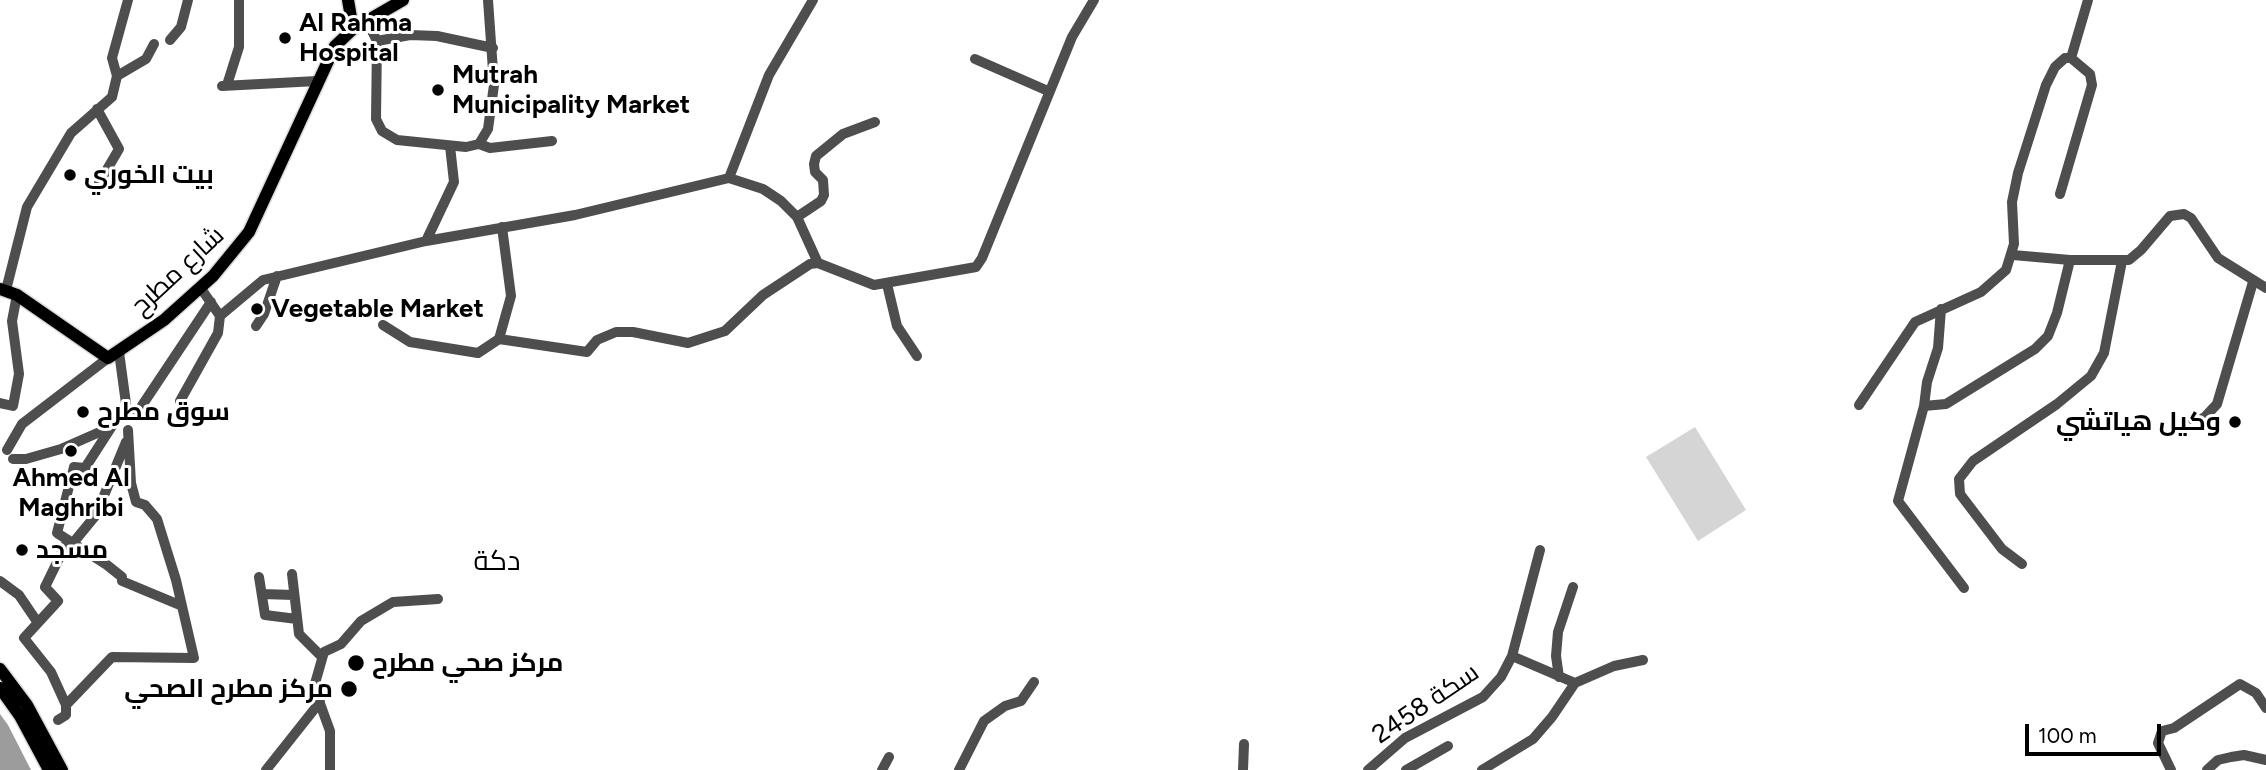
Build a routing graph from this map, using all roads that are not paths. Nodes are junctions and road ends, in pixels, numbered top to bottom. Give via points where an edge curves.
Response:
1 (128, 0) edge
2 (188, 0) edge
3 (239, 0) edge
4 (348, 0) edge
5 (403, 0) edge
6 (488, 0) edge
7 (813, 0) edge
8 (1094, 0) edge
9 (2088, 0) edge
10 (366, 21) junction
11 (353, 29) junction
12 (170, 40) dead end
13 (377, 41) junction
14 (154, 44) dead end
15 (493, 48) junction
16 (2071, 58) junction
17 (975, 59) dead end
18 (117, 76) junction
19 (317, 81) junction
20 (1048, 91) junction
21 (97, 110) junction
22 (875, 122) dead end
23 (552, 141) dead end
24 (479, 144) junction
25 (450, 146) junction
26 (729, 178) junction
27 (99, 183) dead end
28 (2060, 194) dead end
29 (797, 217) junction
30 (502, 227) junction
31 (426, 241) junction
32 (2012, 255) junction
33 (2070, 260) junction
34 (2122, 261) junction
35 (818, 263) junction
36 (277, 276) junction
37 (2253, 282) junction
38 (887, 284) junction
39 (200, 287) junction
40 (2266, 288) edge
41 (8, 291) edge
42 (211, 303) junction
43 (1941, 309) junction
44 (220, 316) junction
45 (383, 325) dead end
46 (256, 326) dead end
47 (499, 339) junction
48 (113, 355) junction
49 (917, 356) dead end
50 (180, 401) dead end
51 (0, 403) edge
52 (1860, 405) dead end
53 (1924, 406) junction
54 (2193, 420) dead end
55 (122, 430) junction
56 (7, 450) dead end
57 (13, 459) dead end
58 (71, 542) junction
59 (1540, 550) dead end
60 (2022, 564) dead end
61 (292, 574) dead end
62 (259, 577) dead end
63 (0, 581) edge
64 (1573, 587) dead end
65 (1964, 588) dead end
66 (262, 594) junction
67 (294, 595) junction
68 (438, 599) dead end
69 (182, 606) junction
70 (297, 620) junction
71 (38, 623) junction
72 (1512, 656) junction
73 (322, 657) junction
74 (1643, 660) dead end
75 (0, 669) edge
76 (1559, 677) junction
77 (1034, 682) dead end
78 (1574, 683) junction
79 (0, 688) edge
80 (320, 702) junction
81 (66, 705) junction
82 (2266, 708) edge
83 (58, 720) dead end
84 (1244, 744) dead end
85 (1448, 746) dead end
86 (889, 757) dead end
87 (2266, 760) edge
88 (49, 770) edge
89 (62, 770) edge
90 (266, 770) edge
91 (330, 770) edge
92 (882, 770) edge
93 (959, 770) edge
94 (1243, 770) edge
95 (1368, 770) edge
96 (1406, 770) edge
97 (1482, 770) edge
98 (2171, 770) edge
99 (2207, 770) edge

1 - 18 street via 112,58
2 - 12 street via 181,27
3 - 19 street via 237,58 225,85
4 - 11 main road
5 - 10 main road, شارع مطرح
6 - 15 street
7 - 26 street via 769,75
8 - 20 street
9 - 16 street
10 - 11 main road, شارع مطرح
10 - 13 street
11 - 19 main road, شارع مطرح via 335,46
13 - 15 street via 437,36
13 - 25 street via 376,119 382,131 397,140
14 - 18 street via 146,59
15 - 24 street via 488,129
16 - 28 street via 2090,74 2092,85
16 - 32 street via 2056,67 2046,85 2018,173 2012,202
17 - 20 street
18 - 21 street via 111,97
19 - 39 main road, شارع مطرح via 249,232
20 - 38 street via 976,267
21 - 27 street via 118,149
21 - 41 street via 71,133 27,207
22 - 29 street via 843,134 816,156 815,172 823,180 824,195
23 - 24 street via 490,148
24 - 25 street
25 - 31 street via 454,182
26 - 29 street via 763,189
26 - 30 street via 575,215
29 - 35 street
30 - 31 street
30 - 47 street via 511,296
31 - 36 street
32 - 33 street
32 - 43 street via 1992,286
33 - 34 street
33 - 53 street via 2048,336 2035,349 1946,404
34 - 37 street via 2136,256 2170,216 2184,214 2218,258
34 - 60 street via 2104,354 2091,376 1973,461 1959,480 1960,494 2002,549
35 - 38 street via 863,282
35 - 47 street via 802,268 724,331 704,340 688,343 616,332 605,334 582,352
36 - 44 street via 254,286
36 - 46 street
37 - 40 street
37 - 54 street via 2217,404 2204,418
38 - 49 street via 897,326
39 - 42 street
39 - 48 main road, شارع مطرح via 164,320
41 - 48 main road
41 - 51 street via 19,373 13,406
42 - 44 street
42 - 48 street via 132,412
43 - 52 street via 1914,322
43 - 53 street via 1940,339
44 - 50 street via 218,333
45 - 47 street via 404,340 439,349 478,353
48 - 56 street via 22,424
53 - 65 street via 1898,501
55 - 57 street
55 - 58 street via 96,515
55 - 58 street via 85,468 74,467 57,533
55 - 69 street via 136,502 157,519
58 - 69 street via 122,577 122,582
58 - 71 street via 45,587 58,601
59 - 72 street, سكة 2458
61 - 67 street
62 - 66 street
63 - 71 street via 19,595
64 - 76 street via 1558,632
66 - 67 street
66 - 70 street via 265,615
67 - 70 street
68 - 73 street via 393,603 361,621
69 - 81 street via 194,658 112,657
70 - 73 street via 299,634
71 - 81 street via 24,638 46,664
72 - 76 street
72 - 95 street, سكة 2458 via 1483,698 1405,738
73 - 80 street via 314,687
74 - 78 street
75 - 89 main road via 27,705
76 - 78 street
77 - 93 street via 1021,701 984,721
78 - 97 street via 1533,738
79 - 88 main road
80 - 90 street
80 - 91 street via 330,731
81 - 83 street via 66,715
82 - 98 street via 2256,693 2240,684 2174,728 2162,731 2158,743
84 - 94 street
85 - 96 street
86 - 92 street
87 - 99 street via 2231,757 2218,760

